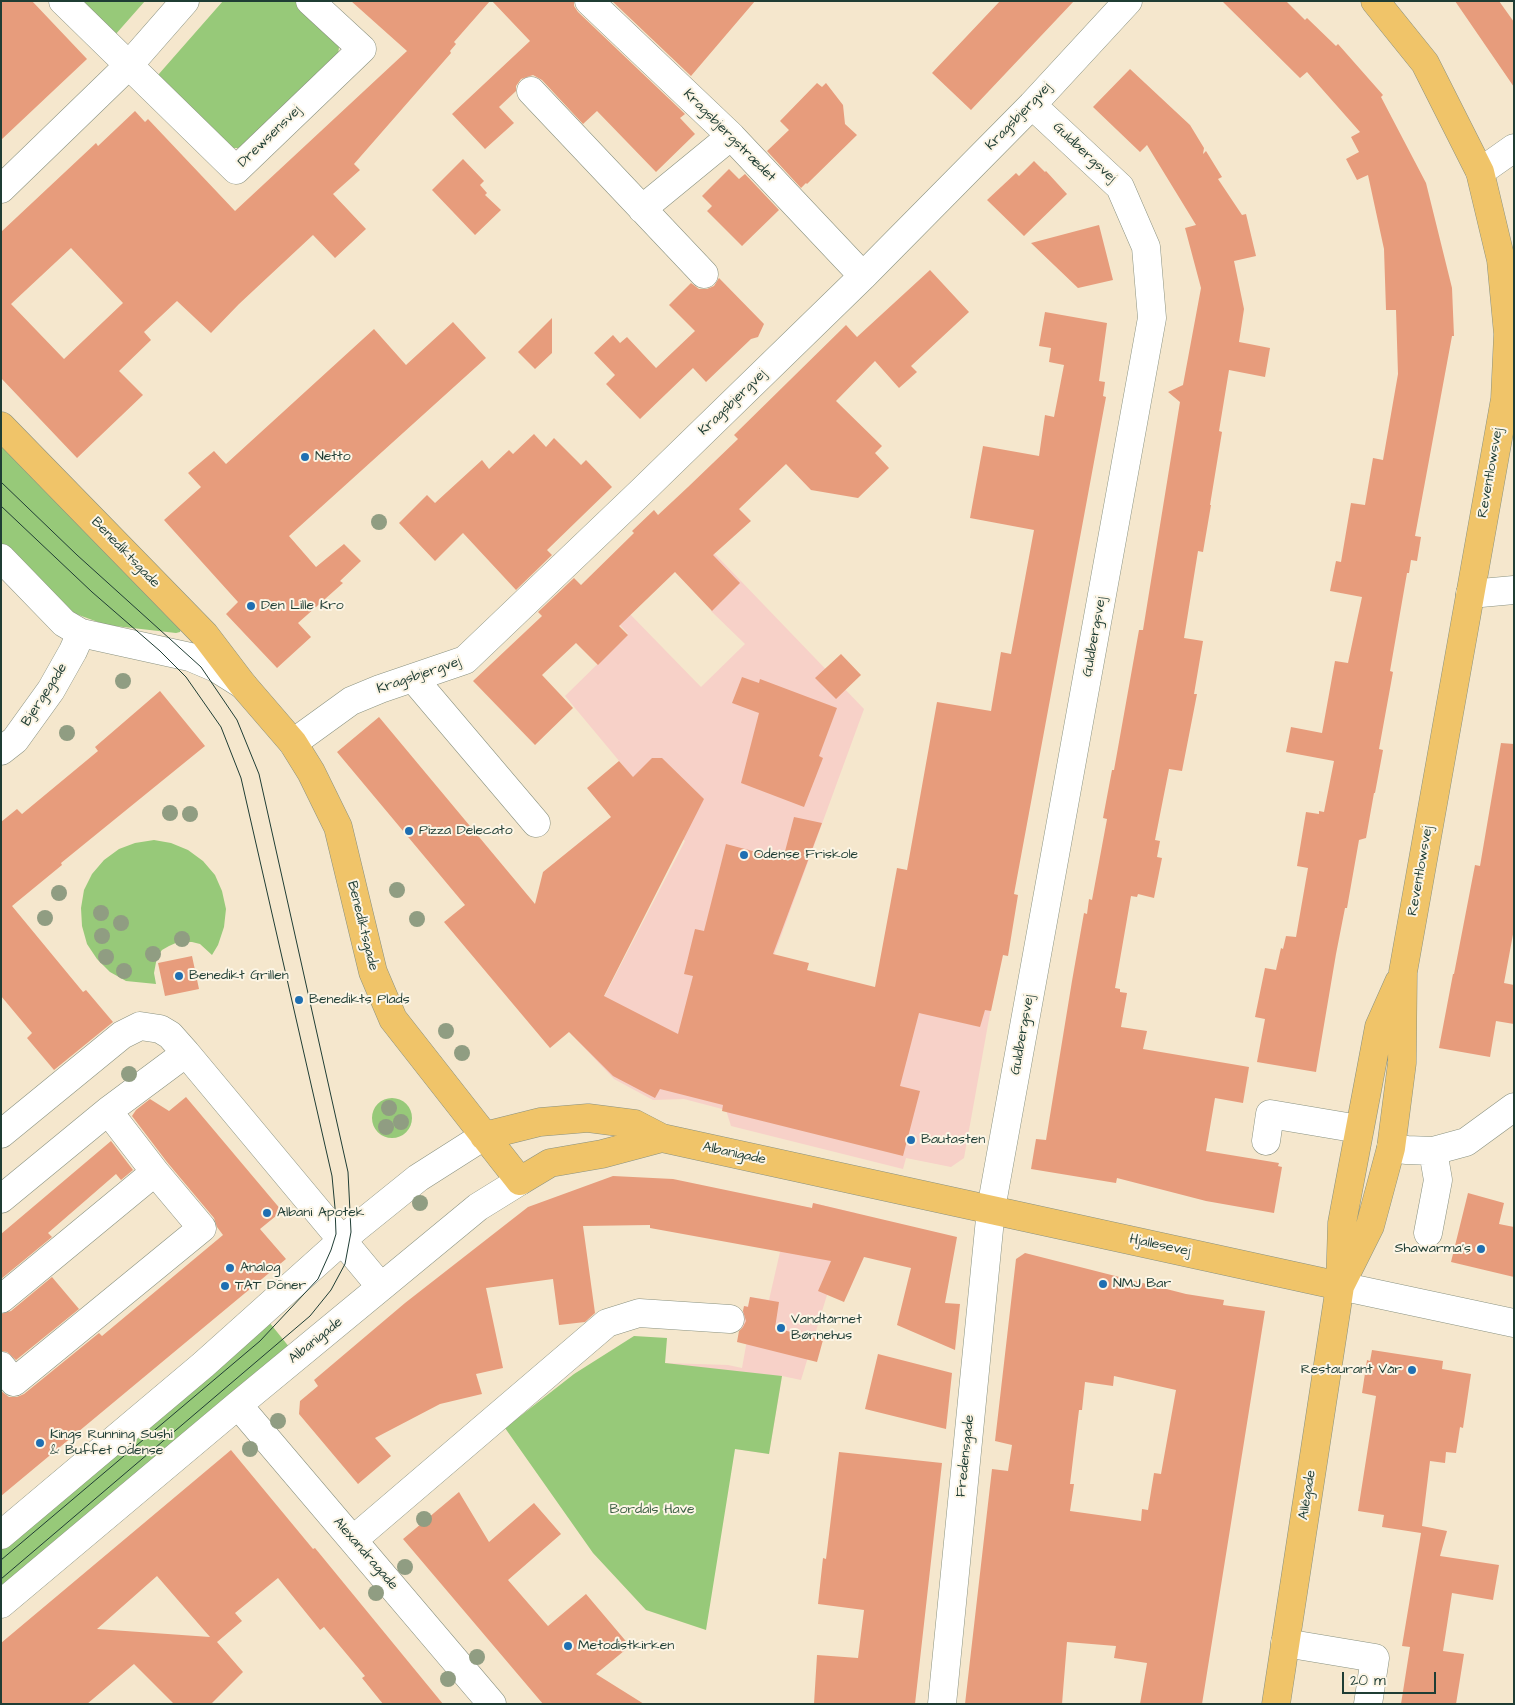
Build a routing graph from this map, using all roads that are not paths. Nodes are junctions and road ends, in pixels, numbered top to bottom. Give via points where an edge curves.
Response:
1 (63, 1) edge
2 (185, 1) edge
3 (310, 1) edge
4 (589, 1) edge
5 (1128, 1) edge
6 (1375, 1) edge
7 (129, 65) junction
8 (531, 91) dead end
9 (1032, 105) junction
10 (731, 136) junction
11 (1514, 148) edge
12 (1480, 172) junction
13 (1, 189) edge
14 (642, 209) junction
15 (704, 274) dead end
16 (863, 276) junction
17 (1, 426) edge
18 (1, 558) edge
19 (1514, 590) edge
20 (1470, 594) junction
21 (81, 633) junction
22 (413, 678) junction
23 (243, 685) junction
24 (293, 743) junction
25 (1, 751) edge
26 (536, 824) dead end
27 (1403, 972) junction
28 (186, 1053) junction
29 (1514, 1107) edge
30 (108, 1111) junction
31 (1359, 1129) junction
32 (1, 1134) edge
33 (484, 1136) junction
34 (662, 1138) junction
35 (1266, 1141) dead end
36 (1391, 1148) junction
37 (1433, 1151) junction
38 (806, 1169) joint
39 (155, 1172) junction
40 (520, 1181) junction
41 (1, 1199) edge
42 (991, 1209) junction
43 (1428, 1234) dead end
44 (341, 1241) junction
45 (1340, 1286) junction
46 (381, 1287) junction
47 (1, 1299) edge
48 (730, 1319) dead end
49 (1514, 1323) edge
50 (1, 1366) edge
51 (238, 1405) junction
52 (1, 1535) edge
53 (353, 1540) junction
54 (1, 1604) edge
55 (1285, 1643) junction
56 (492, 1704) edge
57 (942, 1704) edge
58 (1276, 1704) edge
59 (1368, 1704) edge

1 - 7 street, Drewsensvej
2 - 7 street
3 - 7 street, Drewsensvej via 362,48 236,170
4 - 10 street, Kragsbjergstrædet
5 - 9 street, Kragsbjergvej
6 - 12 main road, Reventlowsvej via 1426,63
7 - 13 street
8 - 14 street
9 - 16 street, Kragsbjergvej
9 - 42 street, Guldbergsvej via 1120,187 1146,247 1152,318
10 - 14 street
10 - 16 street, Kragsbjergstrædet
11 - 12 street
12 - 20 main road, Reventlowsvej via 1501,260 1508,334 1505,399
14 - 15 street
16 - 22 street, Kragsbjergvej via 466,660
17 - 23 main road, Benediktsgade via 205,635
18 - 21 street, Benediktsgade via 64,623
19 - 20 street
20 - 27 main road, Reventlowsvej
21 - 23 street, Benediktsgade via 190,657
21 - 25 street, Bjergegade via 51,690 15,740
22 - 24 street, Kragsbjergvej via 351,701
22 - 26 street
23 - 24 main road, Benediktsgade
24 - 33 main road, Benediktsgade via 338,827 373,972 393,1019
27 - 31 main road, Reventlowsvej via 1378,1027
27 - 36 main road, Reventlowsvej via 1402,1063
28 - 30 street
28 - 32 street via 160,1029 140,1026 122,1036
28 - 44 street
29 - 37 street via 1466,1142
30 - 39 street
30 - 41 street
31 - 35 street via 1270,1114
31 - 45 main road, Reventlowsvej via 1342,1223
33 - 34 main road, Albanigade via 540,1122 588,1118 635,1124
33 - 40 main road, Benediktsgade
33 - 44 street, Albanigade via 418,1178
34 - 38 main road, Albanigade
34 - 40 main road, Albanigade via 602,1154 550,1163
36 - 37 street
36 - 45 main road, Reventlowsvej via 1370,1226
37 - 43 street via 1438,1180
38 - 42 main road, Hjallesevej
39 - 47 street
39 - 50 street via 202,1228 14,1382
40 - 46 street, Albanigade via 478,1207
42 - 45 main road, Hjallesevej
42 - 57 street, Fredensgade
44 - 46 street
44 - 52 street, Albanigade via 203,1365
45 - 49 street, Hjallesevej
45 - 55 main road, Allégade
46 - 51 street, Albanigade
48 - 53 street via 639,1313 608,1323
51 - 53 street, Alexandragade
51 - 54 street, Albanigade
53 - 56 street, Alexandragade
55 - 58 main road, Allégade
55 - 59 street via 1375,1658

